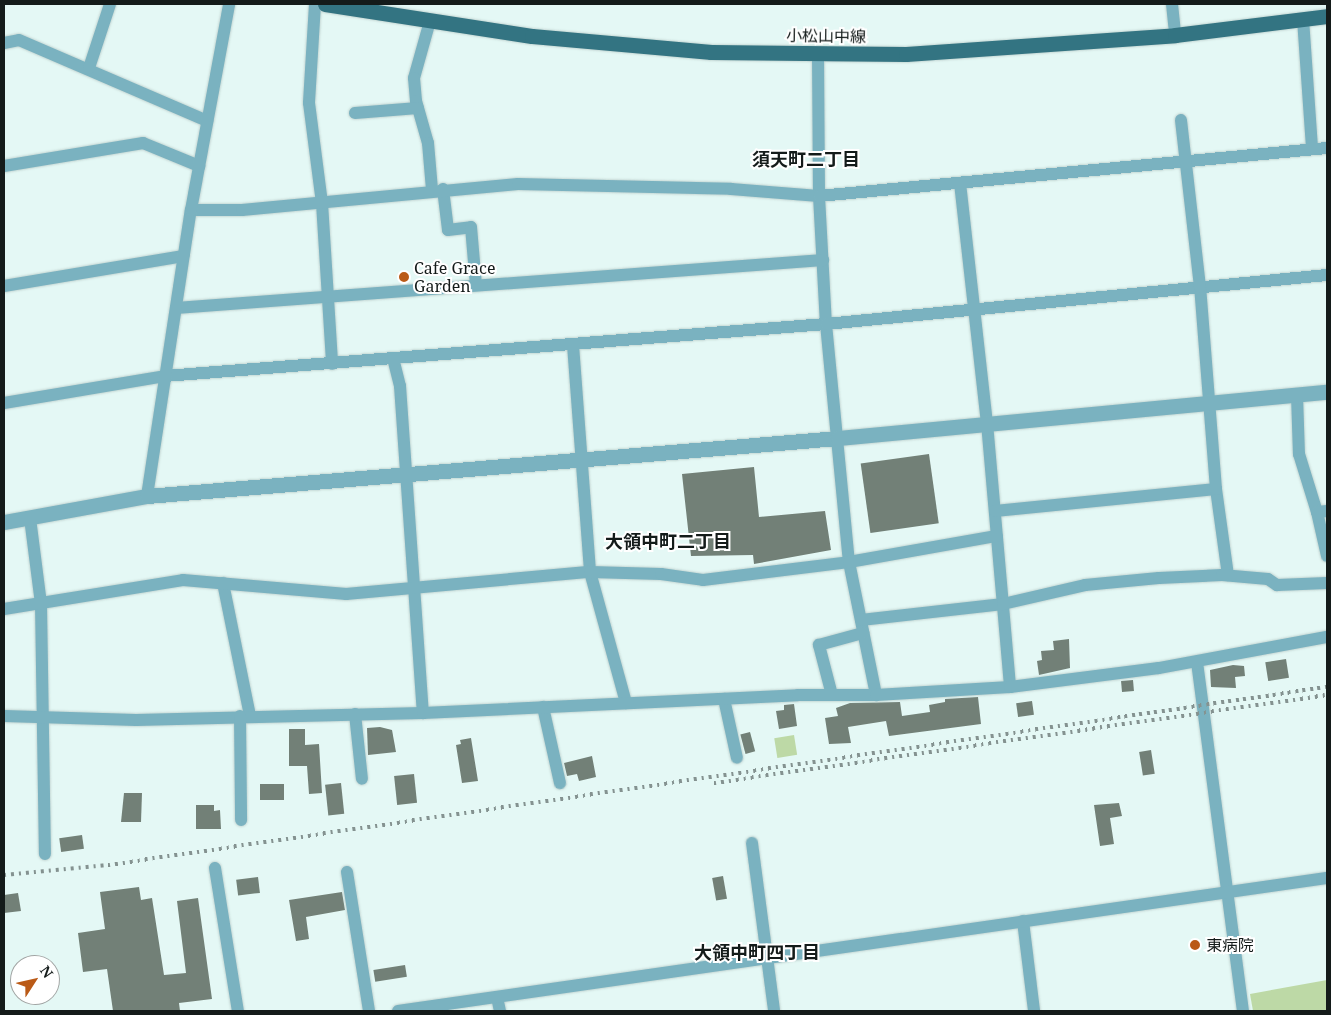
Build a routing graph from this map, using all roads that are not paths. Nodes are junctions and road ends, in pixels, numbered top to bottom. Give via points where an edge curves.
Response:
1 (110, 4) edge
2 (229, 4) edge
3 (315, 4) edge
4 (325, 4) edge
5 (1172, 4) edge
6 (1327, 16) edge
7 (1303, 19) junction
8 (430, 21) junction
9 (1176, 35) junction
10 (4, 43) edge
11 (818, 53) junction
12 (89, 68) junction
13 (418, 108) junction
14 (354, 113) dead end
15 (1181, 120) dead end
16 (207, 121) junction
17 (1327, 148) edge
18 (1312, 149) junction
19 (1185, 161) junction
20 (4, 166) edge
21 (199, 166) junction
22 (960, 183) junction
23 (437, 190) junction
24 (819, 196) junction
25 (322, 203) junction
26 (191, 210) junction
27 (184, 256) junction
28 (823, 260) junction
29 (1327, 275) edge
30 (476, 285) junction
31 (4, 286) edge
32 (1200, 287) junction
33 (326, 299) junction
34 (176, 308) junction
35 (972, 309) junction
36 (826, 324) junction
37 (573, 345) junction
38 (393, 358) junction
39 (332, 364) junction
40 (165, 376) junction
41 (1327, 392) edge
42 (1296, 395) junction
43 (1209, 402) junction
44 (4, 403) edge
45 (987, 423) junction
46 (838, 438) junction
47 (580, 457) junction
48 (406, 473) junction
49 (1216, 489) junction
50 (147, 496) junction
51 (995, 511) junction
52 (1322, 512) edge
53 (30, 518) junction
54 (4, 522) edge
55 (997, 536) junction
56 (1327, 556) edge
57 (849, 562) junction
58 (590, 572) junction
59 (1228, 575) junction
60 (223, 583) junction
61 (1327, 583) edge
62 (414, 588) junction
63 (41, 604) junction
64 (1002, 604) junction
65 (4, 609) edge
66 (862, 626) junction
67 (1327, 637) edge
68 (1197, 662) junction
69 (1010, 687) junction
70 (832, 695) junction
71 (876, 695) junction
72 (724, 699) junction
73 (626, 703) junction
74 (543, 707) junction
75 (423, 713) junction
76 (355, 714) junction
77 (4, 716) edge
78 (43, 716) junction
79 (245, 716) junction
80 (737, 758) dead end
81 (362, 778) dead end
82 (560, 783) dead end
83 (241, 820) dead end
84 (752, 843) dead end
85 (44, 854) dead end
86 (215, 868) dead end
87 (347, 872) dead end
88 (1327, 878) edge
89 (1229, 891) junction
90 (1023, 921) junction
91 (768, 958) junction
92 (498, 997) junction
93 (238, 1011) edge
94 (368, 1011) edge
95 (398, 1011) edge
96 (500, 1011) edge
97 (774, 1011) edge
98 (1034, 1011) edge
99 (1244, 1011) edge

1 - 12 street
2 - 16 street
3 - 25 street via 309,103
4 - 8 main road, 小松山中線
5 - 9 street
6 - 7 main road, 小松山中線
7 - 9 main road, 小松山中線
7 - 18 street
8 - 11 main road, 小松山中線 via 532,36 711,52
8 - 13 street via 414,78
9 - 11 main road, 小松山中線 via 906,54
10 - 12 street via 19,40
11 - 24 street
12 - 16 street
13 - 14 street
13 - 23 street
15 - 19 street
16 - 21 street
17 - 18 street
18 - 19 street
19 - 22 street
19 - 32 street
20 - 21 street via 143,144
21 - 26 street
22 - 24 street
22 - 35 street
23 - 24 street via 528,184 731,189
23 - 25 street
23 - 30 street via 448,230 471,227
24 - 28 street
25 - 26 street
25 - 33 street
26 - 27 street
27 - 31 street
27 - 34 street
28 - 30 street
28 - 36 street
29 - 32 street
30 - 33 street
32 - 35 street
32 - 43 street
33 - 34 street
33 - 39 street
34 - 40 street
35 - 36 street
35 - 45 street
36 - 37 street
36 - 46 street
37 - 38 street
37 - 47 street
38 - 39 street
38 - 48 street via 400,386
39 - 40 street
40 - 44 street
40 - 50 street
41 - 42 street
42 - 43 street
42 - 52 street via 1299,454
43 - 45 street
43 - 49 street
45 - 46 street
45 - 51 street
46 - 47 street
46 - 57 street
47 - 48 street
47 - 58 street
48 - 50 street
48 - 62 street
49 - 51 street
49 - 59 street
50 - 53 street
51 - 55 street
52 - 56 street
53 - 54 street
53 - 63 street
55 - 57 street
55 - 64 street
57 - 58 street via 703,580 662,574
57 - 66 street
58 - 62 street
58 - 73 street
59 - 61 street via 1268,579 1277,584
59 - 64 street via 1085,586
60 - 62 street via 346,594
60 - 63 street via 183,580
60 - 79 street
62 - 75 street
63 - 65 street
63 - 78 street
64 - 66 street
64 - 69 street
66 - 70 street via 819,645
66 - 71 street
67 - 68 street
68 - 69 street
68 - 89 street
69 - 71 street
70 - 71 street
70 - 72 street
72 - 73 street
72 - 80 street
73 - 74 street
74 - 75 street
74 - 82 street
75 - 76 street
76 - 79 street
76 - 81 street
77 - 78 street
78 - 79 street via 136,720
78 - 85 street
79 - 83 street
84 - 91 street
86 - 93 street
87 - 94 street
88 - 89 street
89 - 90 street
89 - 99 street
90 - 91 street
90 - 98 street
91 - 92 street
91 - 97 street
92 - 95 street
92 - 96 street

